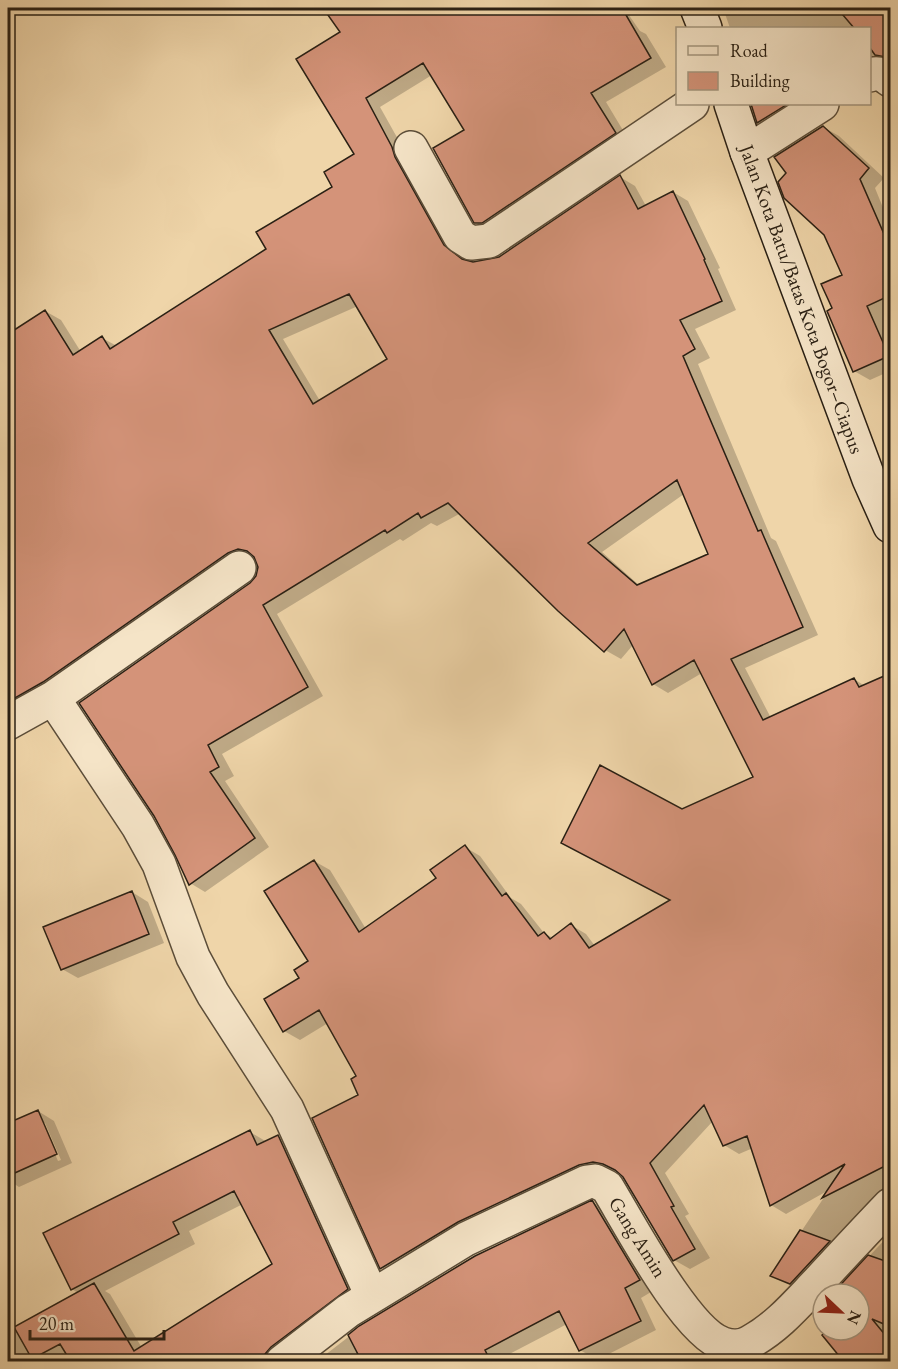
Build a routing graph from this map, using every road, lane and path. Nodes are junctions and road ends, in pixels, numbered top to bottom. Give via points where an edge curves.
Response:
1 (697, 8) edge
2 (705, 27) edge
3 (871, 75) edge
4 (891, 80) edge
5 (691, 105) edge
6 (731, 105) edge
7 (820, 105) edge
8 (411, 148) dead end
9 (747, 152) junction
10 (891, 526) edge
11 (239, 568) dead end
12 (53, 698) junction
13 (8, 723) edge
14 (891, 1205) edge
15 (372, 1296) junction
16 (282, 1362) edge

1 - 2 street
3 - 4 street via 884,75
5 - 8 street via 489,241 471,243 460,236
6 - 9 street, Jalan Kota Batu/Batas Kota Bogor–Ciapus
7 - 9 street
9 - 10 street, Jalan Kota Batu/Batas Kota Bogor–Ciapus via 869,479
11 - 12 street
12 - 13 street
12 - 15 street via 149,845 193,957 287,1109
14 - 15 street, Gang Amin via 793,1310 748,1343 735,1346 717,1342 679,1305 607,1187 595,1181 466,1239
15 - 16 street, Gang Amin

